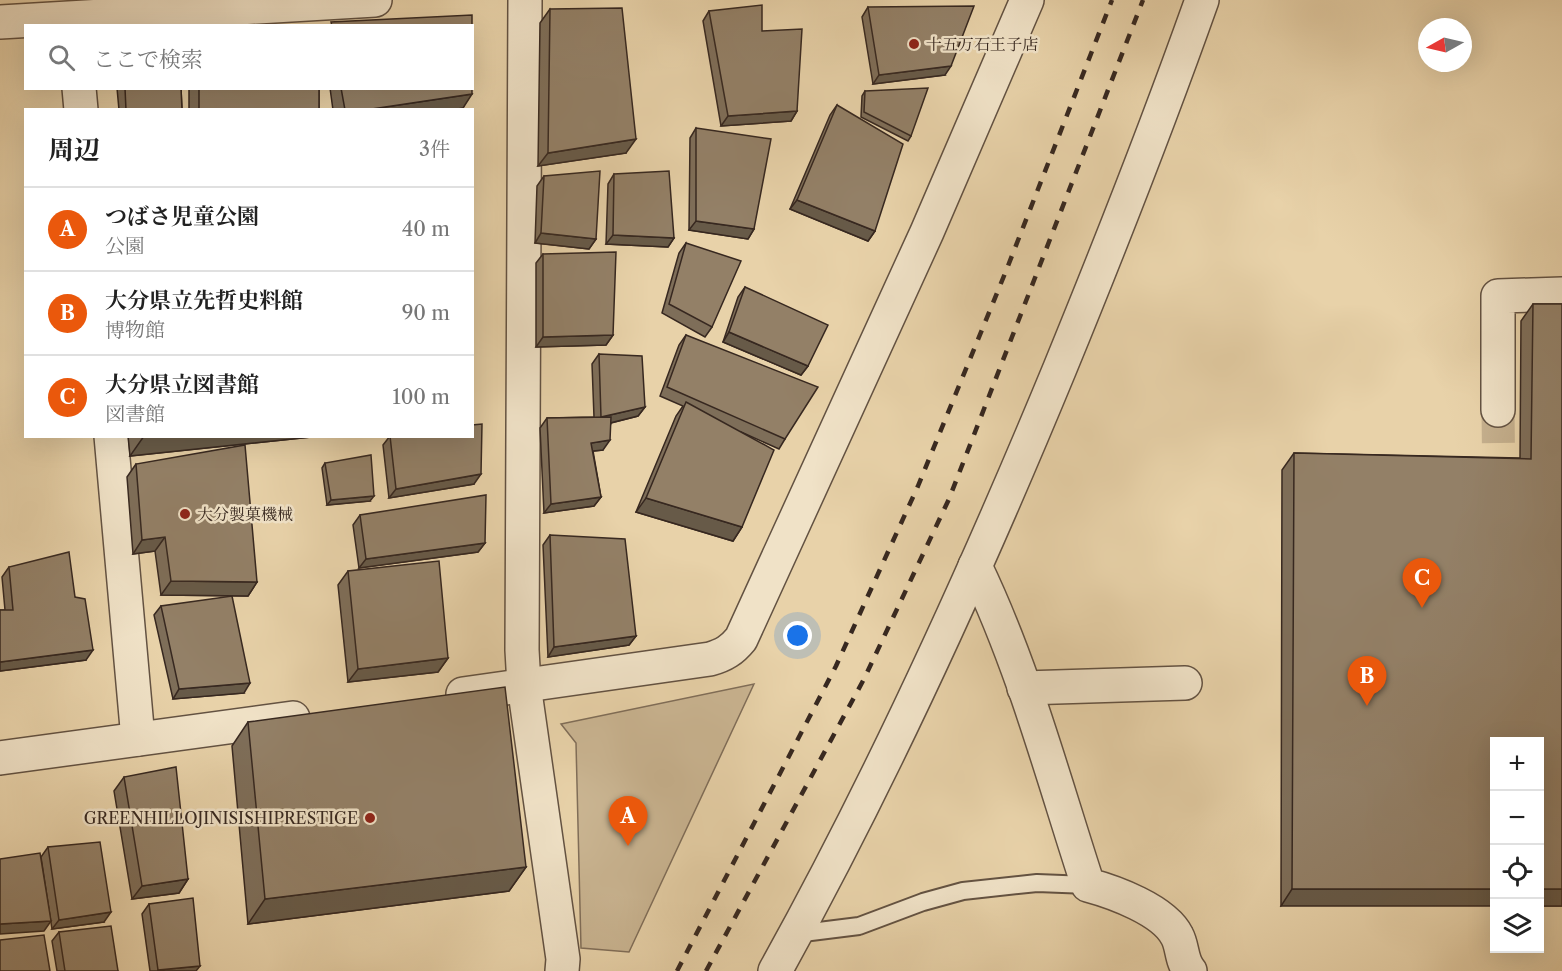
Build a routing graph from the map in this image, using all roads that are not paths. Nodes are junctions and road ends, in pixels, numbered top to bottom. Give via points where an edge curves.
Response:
1 (375, 0) edge
2 (525, 0) edge
3 (1027, 0) edge
4 (1202, 0) edge
5 (80, 14) edge
6 (0, 22) edge
7 (79, 90) edge
8 (81, 108) edge
9 (1562, 294) edge
10 (1498, 410) tunnel mouth
11 (111, 438) edge
12 (975, 566) junction
13 (1185, 683) dead end
14 (524, 685) junction
15 (1024, 688) junction
16 (431, 698) edge
17 (325, 713) edge
18 (138, 739) junction
19 (0, 758) edge
20 (1088, 885) junction
21 (795, 934) junction
22 (562, 971) edge
23 (774, 971) edge
24 (1190, 971) edge

1 - 5 street
2 - 14 street
3 - 14 street via 927,232 741,639 732,650 710,659
4 - 12 street via 1113,239
5 - 6 street
7 - 8 street
9 - 10 street via 1498,296
11 - 18 street
12 - 15 street via 996,610
12 - 21 street via 896,740
13 - 15 street
14 - 16 street
14 - 22 street
15 - 20 street
17 - 18 street
18 - 19 street
20 - 21 lane via 1037,883 963,891 859,926
20 - 24 street via 1129,899 1166,922 1177,936
21 - 23 street

